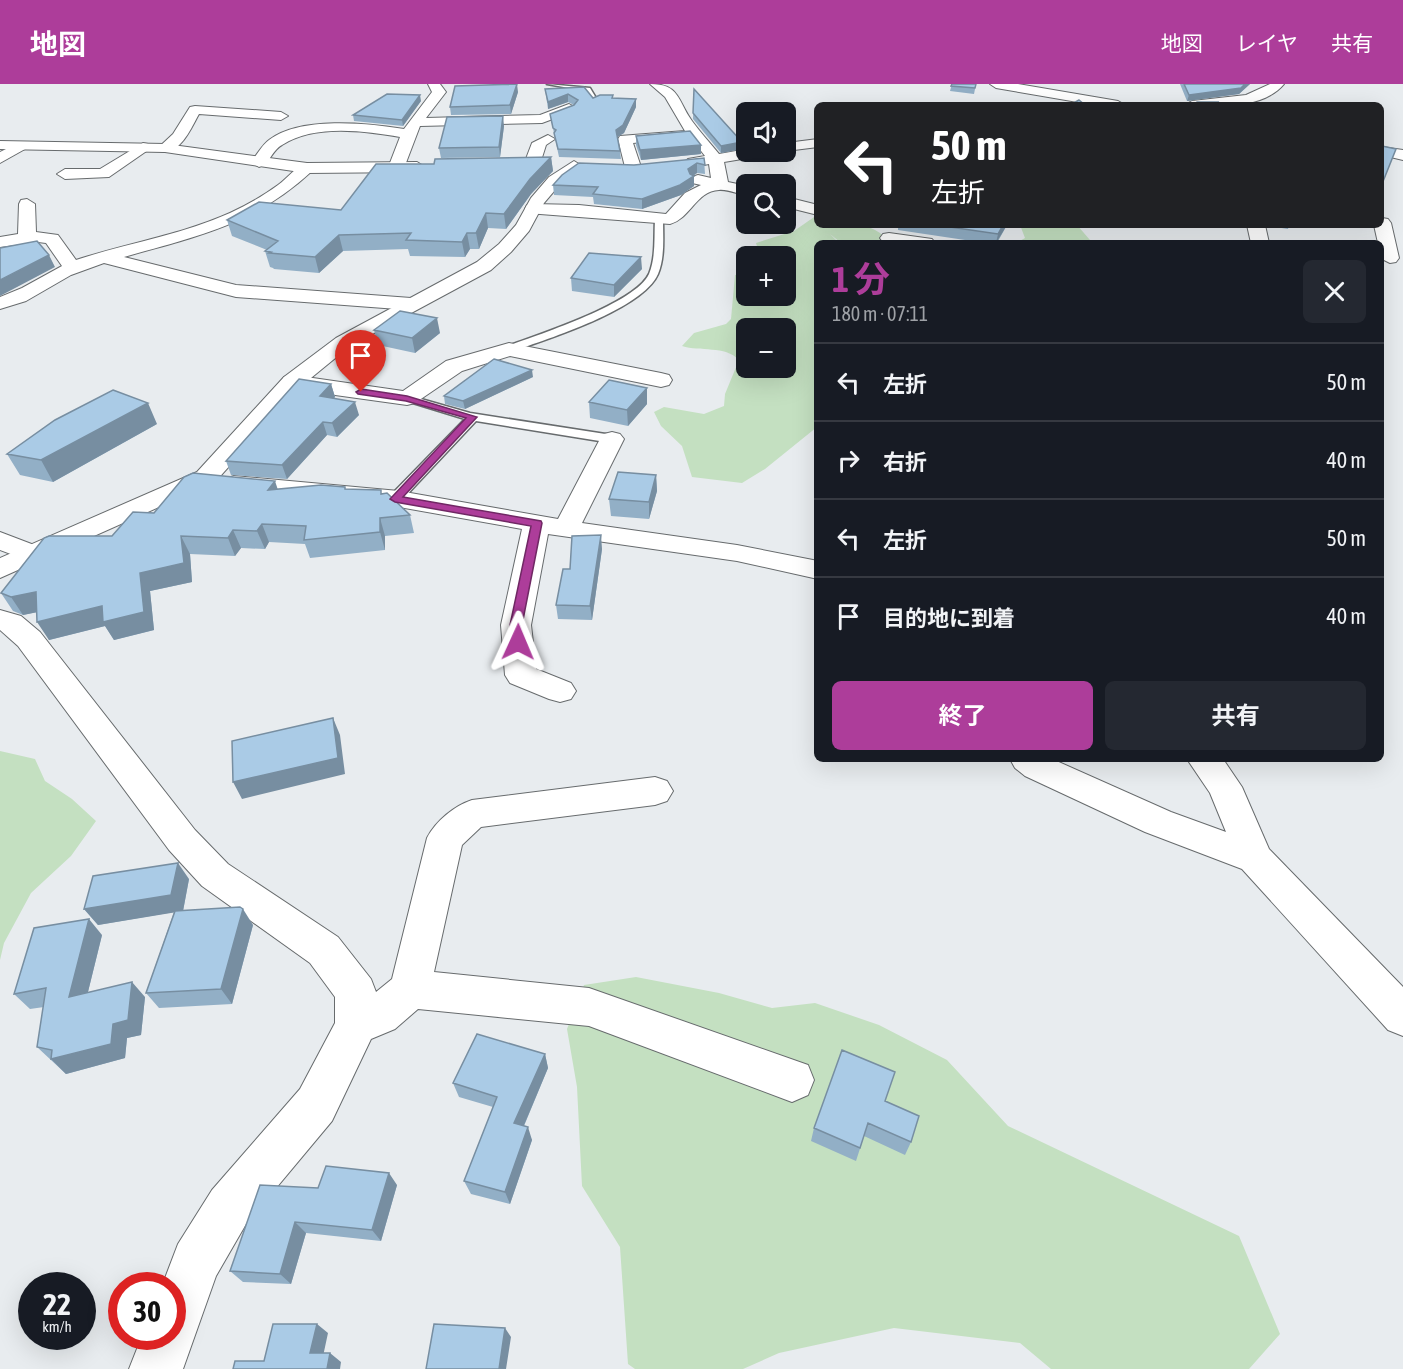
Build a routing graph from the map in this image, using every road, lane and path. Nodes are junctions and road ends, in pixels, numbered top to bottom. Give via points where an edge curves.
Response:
1 (434, 84) edge
2 (550, 84) edge
3 (656, 84) edge
4 (996, 84) edge
5 (1278, 84) edge
6 (1111, 90) dead end
7 (1087, 99) junction
8 (1102, 102) edge
9 (1215, 102) edge
10 (596, 103) edge
11 (569, 108) edge
12 (281, 116) dead end
13 (413, 128) junction
14 (695, 133) junction
15 (548, 139) dead end
16 (814, 144) edge
17 (0, 145) edge
18 (20, 146) junction
19 (796, 146) edge
20 (143, 147) junction
21 (165, 148) junction
22 (1384, 151) edge
23 (1403, 155) edge
24 (736, 156) edge
25 (0, 158) edge
26 (716, 160) junction
27 (259, 162) junction
28 (513, 164) edge
29 (532, 164) junction
30 (429, 167) edge
31 (637, 167) edge
32 (307, 168) junction
33 (396, 168) junction
34 (65, 174) dead end
35 (720, 183) junction
36 (736, 188) edge
37 (810, 191) dead end
38 (796, 194) edge
39 (643, 199) edge
40 (27, 204) dead end
41 (796, 204) edge
42 (533, 209) junction
43 (814, 209) edge
44 (634, 216) junction
45 (659, 219) junction
46 (1383, 228) edge
47 (885, 234) edge
48 (27, 238) junction
49 (912, 240) edge
50 (0, 242) edge
51 (104, 258) junction
52 (1392, 258) edge
53 (72, 267) junction
54 (0, 303) edge
55 (411, 304) junction
56 (509, 349) junction
57 (661, 380) dead end
58 (292, 382) junction
59 (407, 398) junction
60 (473, 417) junction
61 (612, 439) joint
62 (206, 477) junction
63 (395, 499) junction
64 (537, 523) junction
65 (566, 529) junction
66 (0, 540) edge
67 (32, 554) junction
68 (0, 569) edge
69 (814, 569) edge
70 (0, 620) edge
71 (560, 691) dead end
72 (1031, 762) edge
73 (1206, 762) edge
74 (655, 791) dead end
75 (1255, 858) junction
76 (410, 989) junction
77 (1403, 1016) edge
78 (356, 1025) junction
79 (792, 1080) dead end
80 (186, 1288) edge
81 (163, 1350) edge
82 (156, 1369) edge

1 - 13 street via 439,92
2 - 10 lane via 588,89
3 - 14 street via 673,99
4 - 7 street
5 - 9 street via 1254,97
6 - 7 street
7 - 8 street
11 - 13 street via 542,119
12 - 21 street via 195,110 179,137
13 - 27 street via 318,128 275,142
13 - 33 street
14 - 26 street
14 - 31 street via 625,139
15 - 29 street via 539,143
16 - 19 street
17 - 18 street
18 - 20 street
18 - 25 street
20 - 21 street
20 - 34 street via 103,174
21 - 27 street
22 - 23 street
24 - 26 street
26 - 35 street
26 - 35 street via 680,170
27 - 32 street
28 - 29 street
29 - 42 street via 580,166 555,180
30 - 33 street
32 - 33 street
32 - 51 street via 283,189 231,219
35 - 36 street
35 - 45 street via 691,196 670,219
37 - 38 street
39 - 44 street
40 - 48 street
41 - 43 street
42 - 44 street
42 - 55 street via 505,248 484,266
44 - 45 street
45 - 56 lane via 656,268 649,282 630,298
46 - 52 street
47 - 49 street
48 - 50 street
48 - 53 street via 52,239
51 - 53 street
51 - 55 street via 236,291
53 - 54 street
55 - 58 street via 343,342
56 - 57 street
56 - 59 street via 454,366
58 - 59 street
58 - 62 street
59 - 60 lane
60 - 61 lane
60 - 63 lane
61 - 65 street
62 - 63 street via 229,484
62 - 67 street
63 - 64 street
64 - 65 street
64 - 71 street via 516,625 521,675
65 - 69 street via 737,553
66 - 67 street
67 - 68 street
70 - 78 street via 29,639 182,840 214,875 324,950 356,992
72 - 75 street via 1158,822
73 - 75 street via 1225,787
74 - 76 street via 472,814 445,838
75 - 77 street
76 - 78 street via 380,1015
76 - 79 street via 589,1007
78 - 80 street via 316,1105 229,1207 196,1262
81 - 82 street

